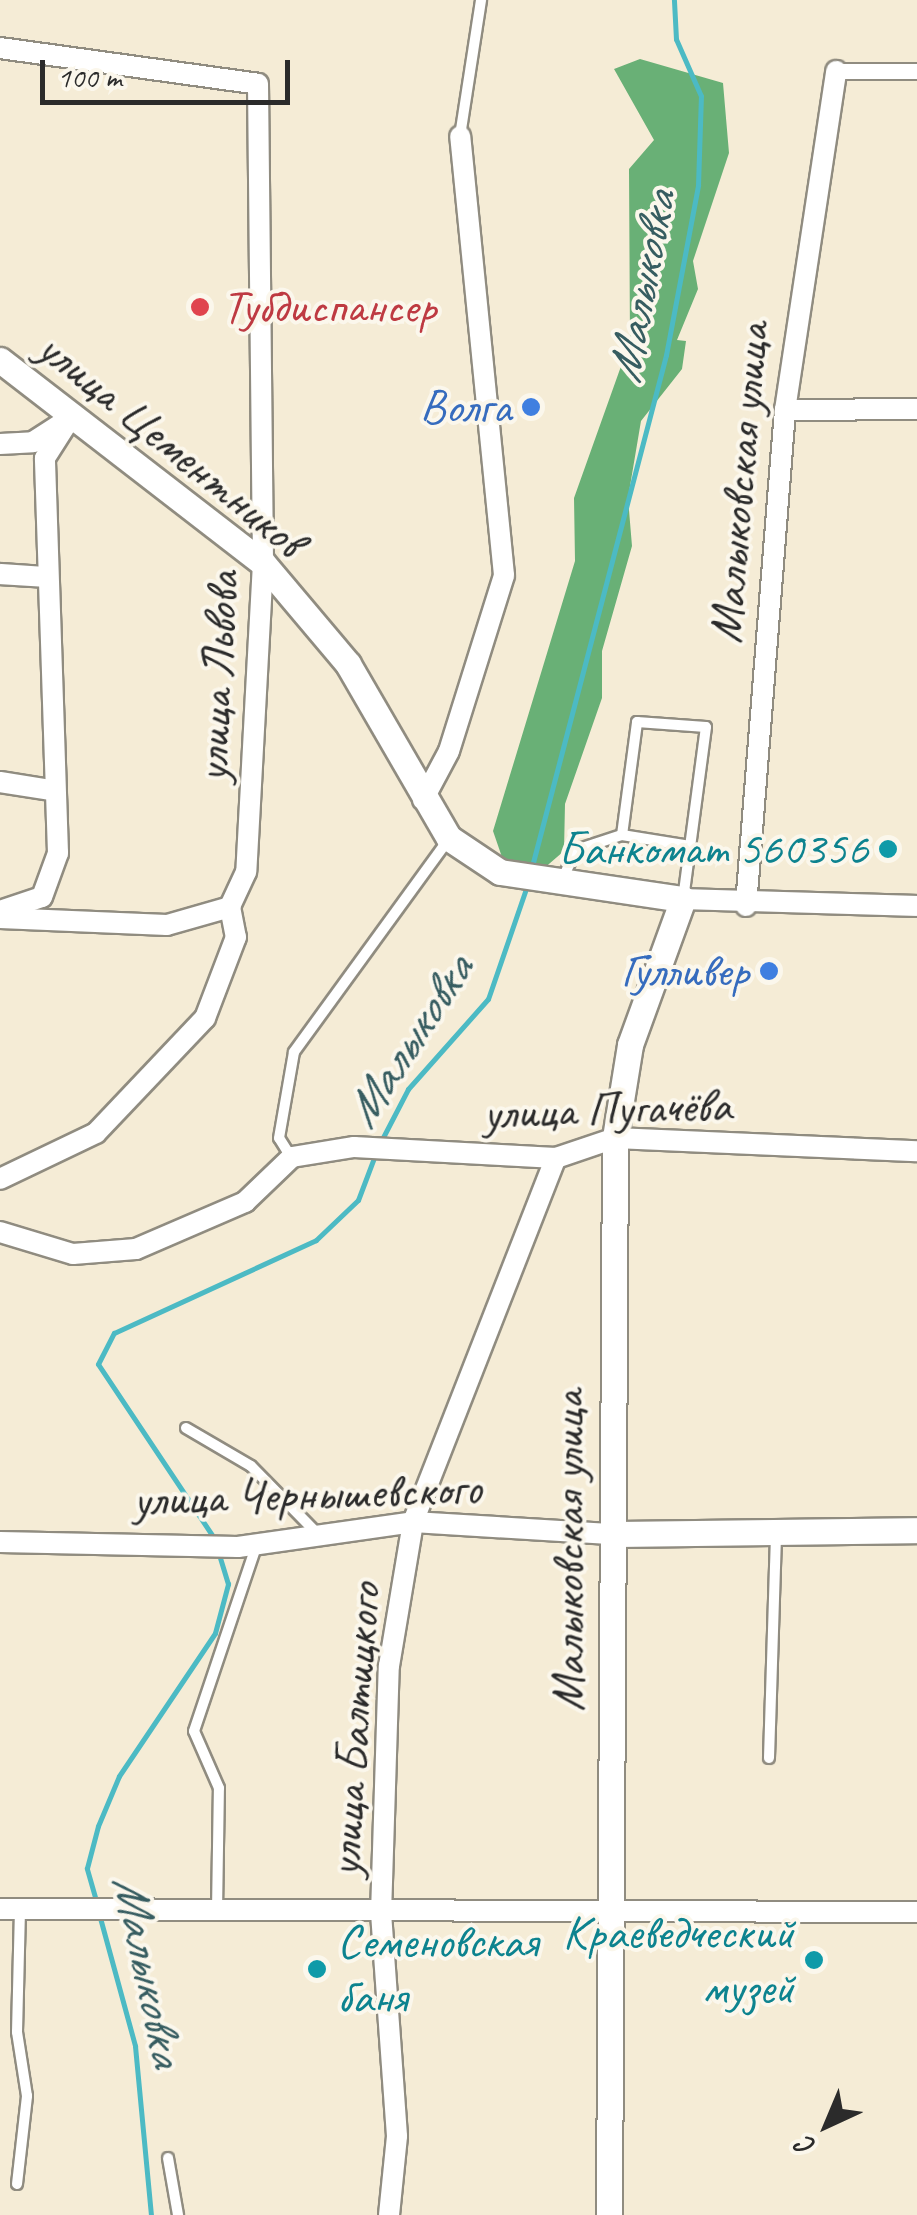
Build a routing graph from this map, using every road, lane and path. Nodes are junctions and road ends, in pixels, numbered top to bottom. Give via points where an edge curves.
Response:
1 (481, 0) edge
2 (0, 48) edge
3 (836, 71) joint
4 (917, 72) edge
5 (460, 136) joint
6 (0, 360) edge
7 (917, 408) edge
8 (785, 410) junction
9 (71, 417) junction
10 (0, 444) edge
11 (263, 562) junction
12 (0, 574) edge
13 (46, 577) junction
14 (0, 782) edge
15 (50, 790) junction
16 (423, 800) junction
17 (622, 835) junction
18 (449, 838) junction
19 (690, 846) junction
20 (553, 881) junction
21 (683, 898) junction
22 (746, 906) junction
23 (917, 906) edge
24 (230, 907) junction
25 (0, 915) edge
26 (616, 1138) junction
27 (917, 1151) edge
28 (292, 1157) junction
29 (556, 1158) junction
30 (0, 1180) edge
31 (0, 1232) edge
32 (186, 1428) dead end
33 (413, 1522) junction
34 (314, 1530) junction
35 (917, 1530) edge
36 (776, 1532) junction
37 (610, 1534) junction
38 (0, 1542) edge
39 (257, 1542) junction
40 (769, 1758) dead end
41 (10, 1908) edge
42 (217, 1912) junction
43 (917, 1912) edge
44 (382, 1914) junction
45 (610, 1914) junction
46 (168, 2158) dead end
47 (17, 2184) dead end
48 (178, 2215) edge
49 (389, 2215) edge
50 (609, 2215) edge

1 - 5 lane
2 - 11 street, улица Львова via 258,84
3 - 4 street
3 - 8 street, Малыковская улица
5 - 16 street via 504,576 450,751
6 - 9 street, улица Цементников
7 - 8 street
8 - 22 street, Малыковская улица
9 - 10 street via 33,442
9 - 11 street, улица Цементников
9 - 13 street via 45,458
11 - 16 street, улица Цементников via 348,664
11 - 24 street, улица Львова via 246,872
12 - 13 street
13 - 15 street
14 - 15 street
15 - 25 street via 58,853 42,898
16 - 18 street, улица Цементников
17 - 19 lane
17 - 19 lane via 637,722 706,726
17 - 20 lane via 576,850
18 - 20 street, улица Цементников via 516,874
18 - 28 lane via 294,1052 279,1138
19 - 21 lane
20 - 21 street, улица Цементников
21 - 22 street
21 - 26 street, Малыковская улица via 630,1045
22 - 23 street
24 - 25 street via 167,925
24 - 30 street, улица Львова via 236,937 224,973 173,1061 96,1133
26 - 27 street, улица Пугачёва
26 - 29 street, улица Пугачёва
26 - 37 street, Малыковская улица
28 - 29 street, улица Пугачёва via 354,1147
28 - 31 street via 245,1202 136,1250 73,1254
29 - 33 street, улица Балтицкого
32 - 34 lane via 251,1466
33 - 34 street, улица Чернышевского
33 - 37 street, улица Чернышевского
33 - 44 street, улица Балтицкого via 388,1666
34 - 39 street, улица Чернышевского
35 - 36 street, улица Чернышевского
36 - 37 street, улица Чернышевского
36 - 40 lane
37 - 45 street, Малыковская улица
38 - 39 street, улица Чернышевского
39 - 42 lane via 194,1731 219,1788
41 - 42 street
41 - 47 lane via 26,2096
42 - 44 street
43 - 45 street
44 - 45 street
44 - 49 street, улица Балтицкого via 397,2136
45 - 50 street, Малыковская улица
46 - 48 lane

